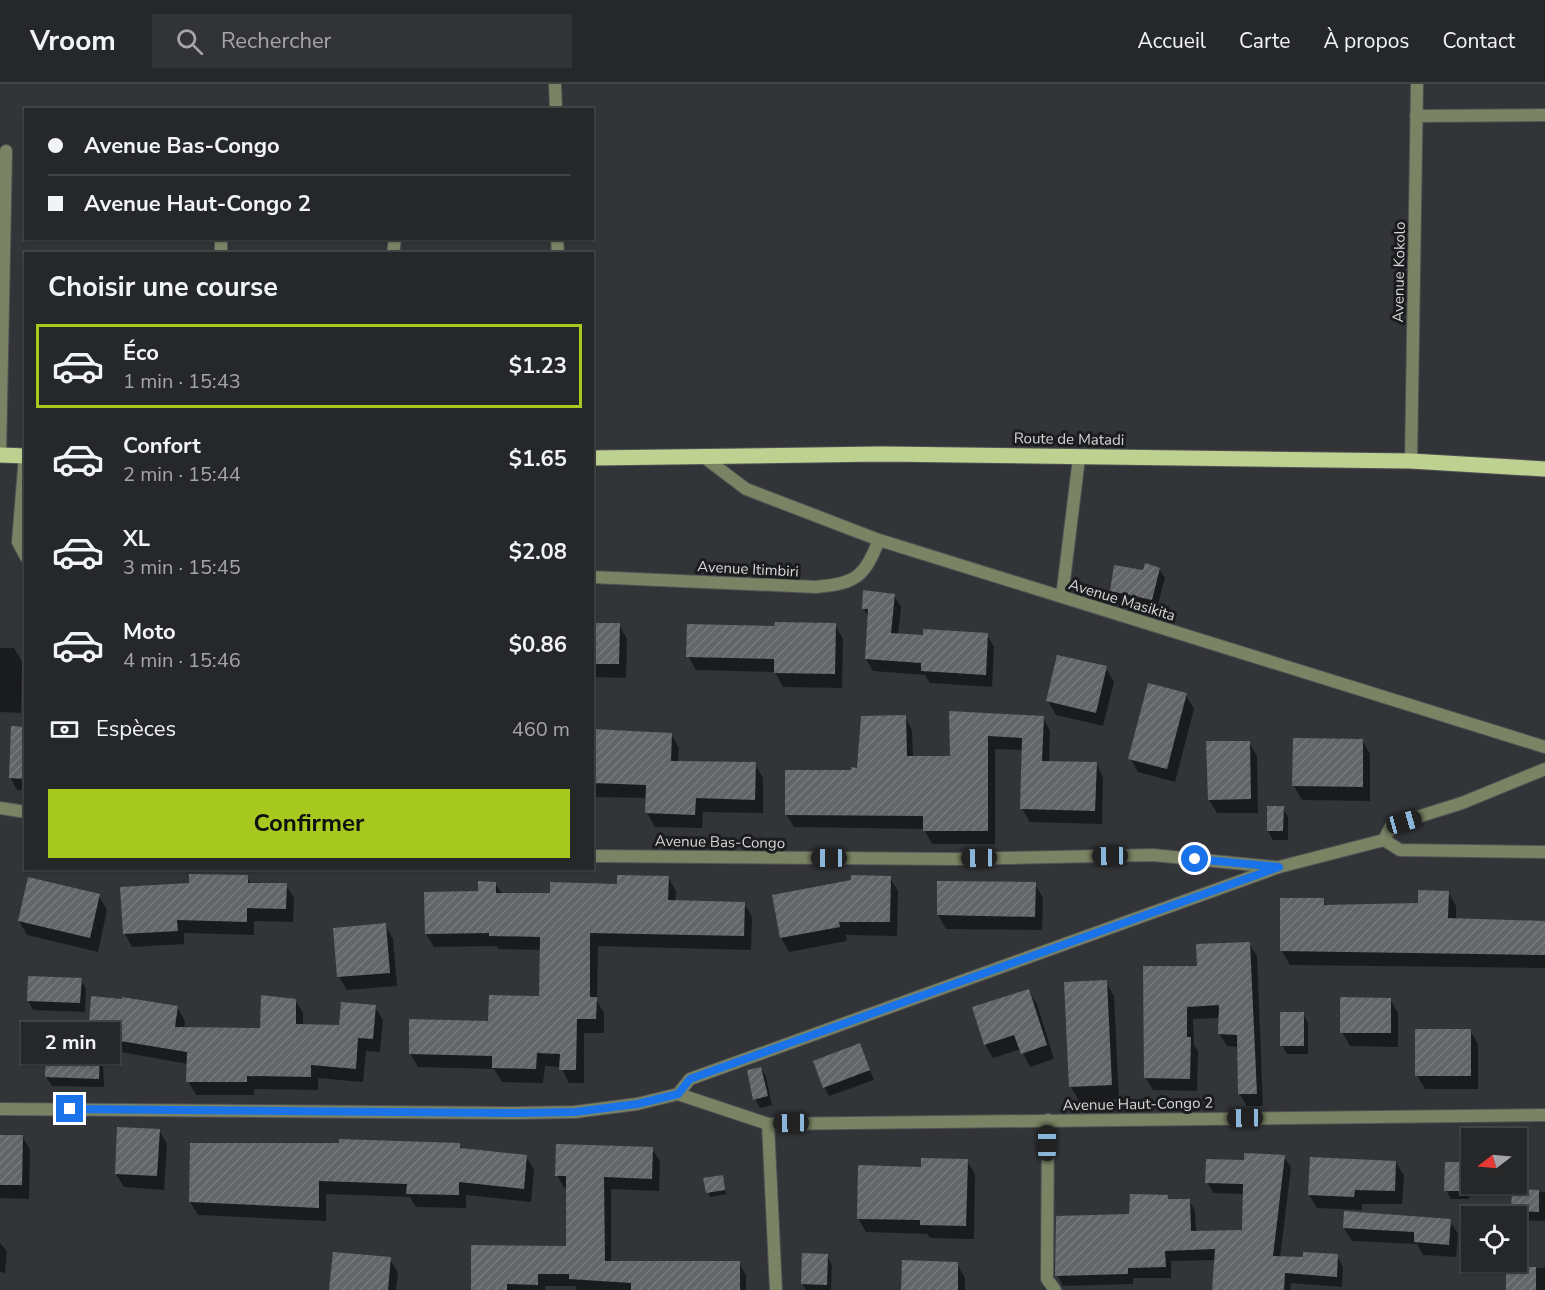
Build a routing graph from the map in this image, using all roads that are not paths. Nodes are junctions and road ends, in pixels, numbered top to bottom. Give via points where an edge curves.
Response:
1 (555, 84) edge
2 (1417, 84) edge
3 (555, 108) edge
4 (1545, 115) edge
5 (1416, 116) junction
6 (6, 151) dead end
7 (0, 455) edge
8 (701, 455) junction
9 (24, 456) edge
10 (594, 458) edge
11 (1079, 458) junction
12 (1411, 461) junction
13 (24, 468) edge
14 (1545, 469) edge
15 (879, 540) junction
16 (24, 553) edge
17 (594, 577) edge
18 (1062, 597) junction
19 (1545, 747) edge
20 (1545, 769) edge
21 (0, 808) edge
22 (24, 813) edge
23 (1384, 840) junction
24 (1545, 852) edge
25 (594, 856) edge
26 (1279, 867) junction
27 (678, 1094) junction
28 (0, 1109) edge
29 (1545, 1115) edge
30 (1047, 1120) junction
31 (768, 1124) junction
32 (776, 1290) edge
33 (1055, 1290) edge

1 - 3 street
2 - 5 street, Avenue Kokolo
4 - 5 street
5 - 12 street, Avenue Kokolo
6 - 7 street
7 - 9 main road
8 - 10 main road, Route de Matadi
8 - 11 main road, Route de Matadi
8 - 15 street, Avenue Masikita via 746,489
11 - 12 main road, Route de Matadi
11 - 18 street
12 - 14 main road, Route de Matadi
13 - 16 street via 18,542
15 - 17 street, Avenue Itimbiri via 868,567 836,585
15 - 18 street, Avenue Masikita
18 - 19 street, Avenue Masikita
20 - 23 street via 1391,826
21 - 22 street
23 - 24 street via 1400,850
23 - 26 street
25 - 26 street, Avenue Bas-Congo via 957,859 1153,855
26 - 27 street via 690,1079
27 - 28 street via 637,1104 540,1113
27 - 31 street, Avenue Haut-Congo 2
29 - 30 street, Avenue Haut-Congo 2
30 - 31 street, Avenue Haut-Congo 2
30 - 33 street via 1047,1279
31 - 32 street

